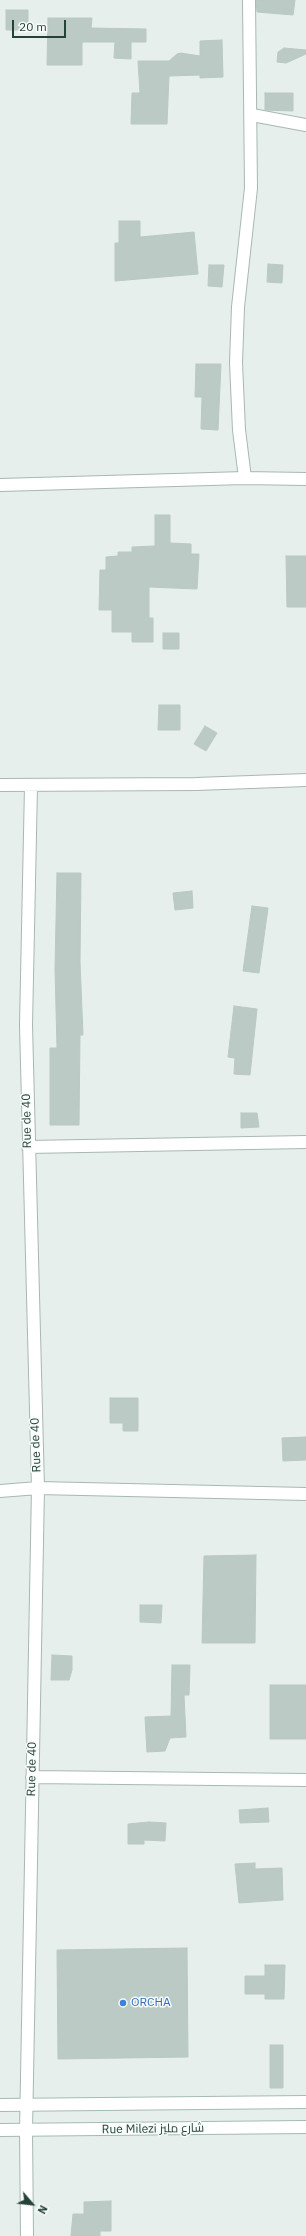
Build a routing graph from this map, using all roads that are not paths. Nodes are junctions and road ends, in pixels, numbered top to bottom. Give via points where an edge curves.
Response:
1 (249, 0) edge
2 (252, 115) junction
3 (306, 125) edge
4 (245, 478) junction
5 (306, 479) edge
6 (0, 485) edge
7 (306, 780) edge
8 (0, 785) edge
9 (31, 786) junction
10 (306, 1142) edge
11 (28, 1147) junction
12 (38, 1488) junction
13 (0, 1491) edge
14 (306, 1494) edge
15 (32, 1777) junction
16 (306, 1780) edge
17 (306, 2102) edge
18 (0, 2105) edge
19 (27, 2105) junction
20 (306, 2127) edge
21 (0, 2130) edge
22 (26, 2130) junction
23 (28, 2236) edge

1 - 2 street
2 - 3 street
2 - 4 street via 251,188 238,307 236,363 239,430
4 - 5 street
4 - 6 street
7 - 9 street
8 - 9 street
9 - 11 street, Rue de 40 via 26,1025
10 - 11 street
11 - 12 street, Rue de 40
12 - 13 street
12 - 14 street
12 - 15 street, Rue de 40
15 - 16 street
15 - 19 street, Rue de 40
17 - 19 street, Rue Milezi شارع مليز
18 - 19 street, Rue Milezi شارع مليز
19 - 22 street, Rue de 40
20 - 22 street, Rue Milezi شارع مليز
21 - 22 street, Rue Milezi شارع مليز
22 - 23 street, Rue de 40

